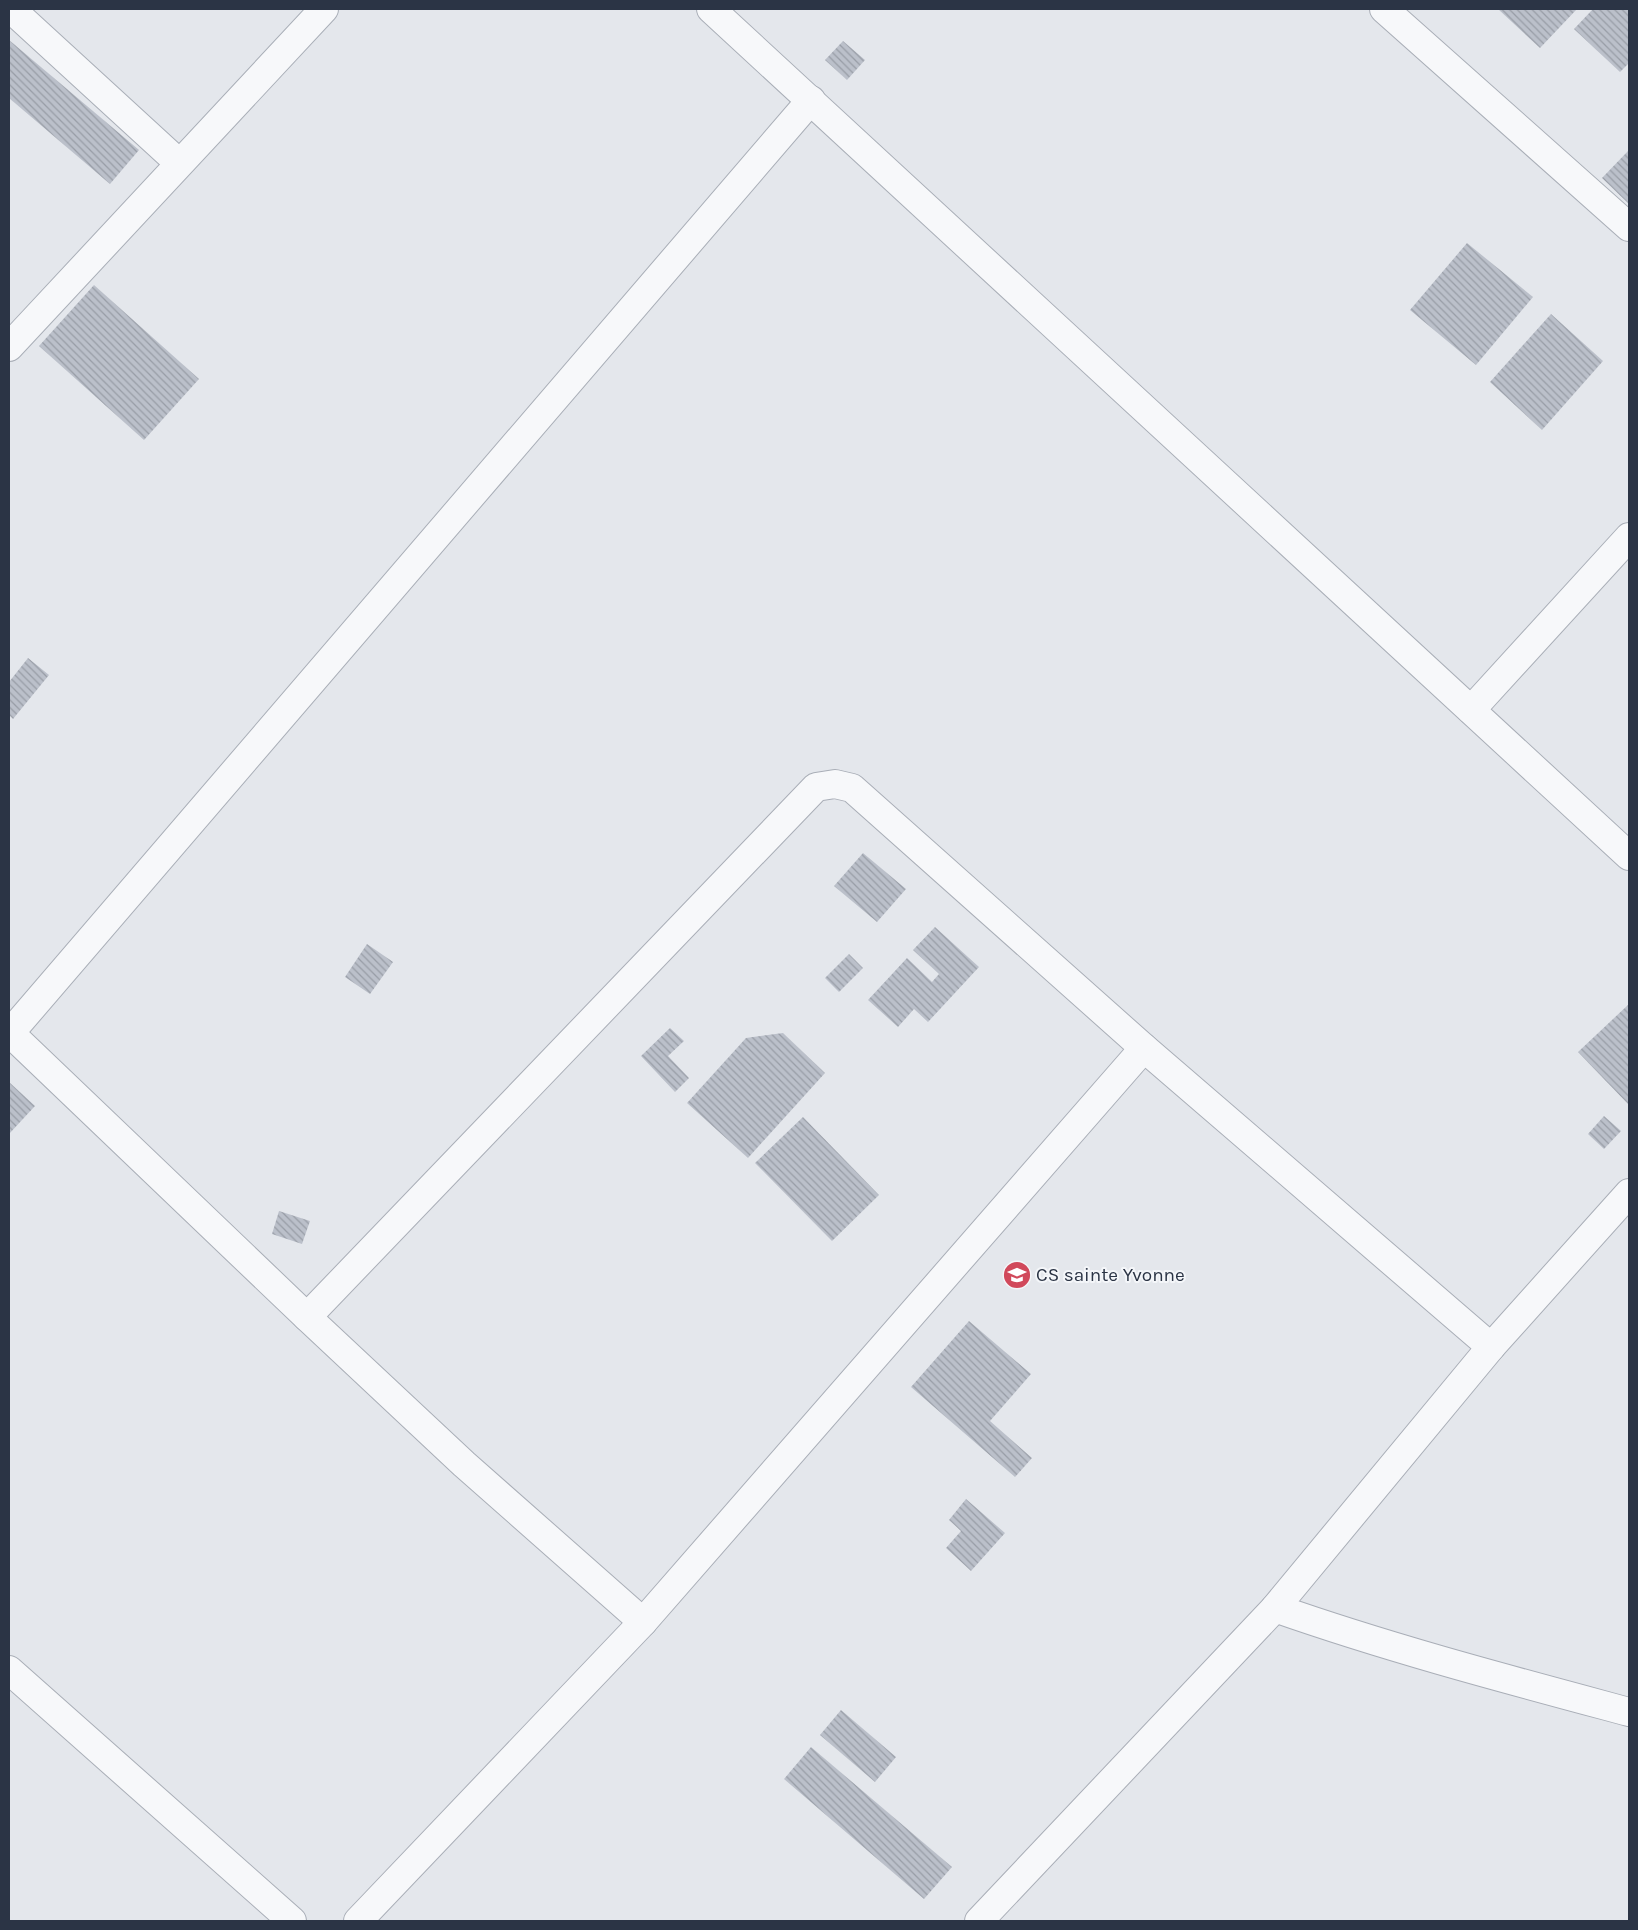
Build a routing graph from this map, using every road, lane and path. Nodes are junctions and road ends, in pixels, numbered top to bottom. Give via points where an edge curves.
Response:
1 (11, 9) edge
2 (324, 9) edge
3 (711, 9) edge
4 (1384, 9) edge
5 (810, 100) junction
6 (179, 163) junction
7 (1629, 227) edge
8 (9, 347) edge
9 (1629, 537) edge
10 (1471, 710) junction
11 (1629, 856) edge
12 (9, 1033) edge
13 (1144, 1048) junction
14 (1629, 1193) edge
15 (307, 1317) junction
16 (1491, 1347) junction
17 (1275, 1608) junction
18 (643, 1622) junction
19 (9, 1670) edge
20 (1629, 1712) edge
21 (292, 1921) edge
22 (358, 1921) edge
23 (979, 1921) edge

1 - 6 street
2 - 6 street
3 - 5 street
4 - 7 street
5 - 10 street
5 - 12 street
6 - 8 street
9 - 10 street
10 - 11 street
12 - 15 street
13 - 15 street via 852,788 835,784 816,787
13 - 16 street
13 - 18 street
14 - 16 street
15 - 18 street via 464,1464
16 - 17 street
17 - 20 street via 1346,1633
17 - 23 street
18 - 22 street
19 - 21 street

